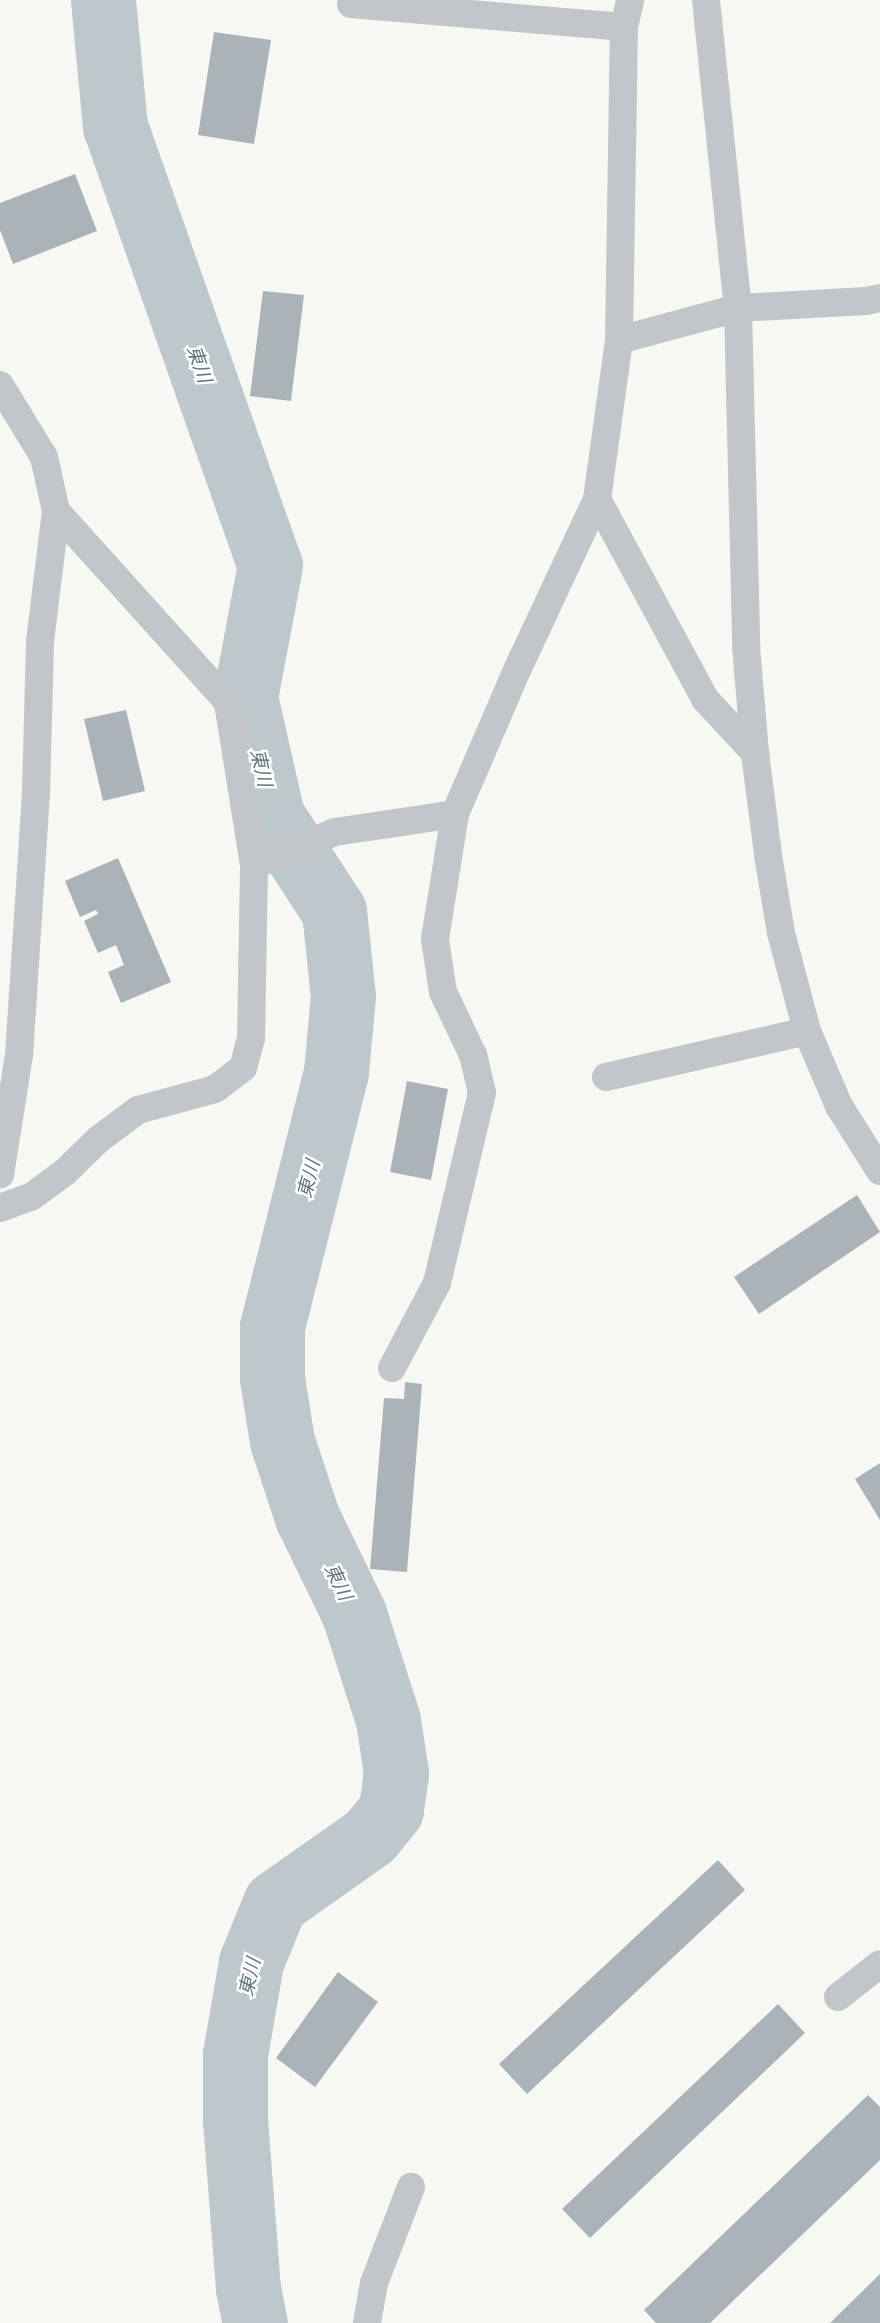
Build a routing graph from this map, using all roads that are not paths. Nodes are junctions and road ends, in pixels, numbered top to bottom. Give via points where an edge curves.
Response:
1 (630, 0) edge
2 (706, 0) edge
3 (351, 4) dead end
4 (624, 27) junction
5 (880, 298) edge
6 (738, 308) junction
7 (619, 340) junction
8 (0, 385) edge
9 (597, 499) junction
10 (56, 511) junction
11 (756, 753) junction
12 (455, 814) junction
13 (254, 865) junction
14 (807, 1032) junction
15 (606, 1077) dead end
16 (880, 1171) edge
17 (0, 1175) edge
18 (0, 1208) edge
19 (392, 1368) dead end
20 (880, 1964) edge
21 (838, 1997) dead end
22 (411, 2187) dead end
23 (367, 2323) edge

1 - 4 street
2 - 6 street
3 - 4 street
4 - 7 street
5 - 6 street
6 - 7 street
6 - 11 street via 746,648
7 - 9 street
8 - 10 street via 44,457
9 - 11 street via 705,699
9 - 12 street via 518,668
10 - 13 street via 228,702
10 - 17 street via 40,641 36,792 20,1055
11 - 14 street via 781,933
12 - 13 street via 335,832
12 - 19 street via 435,939 443,992 473,1054 482,1093 437,1283
13 - 18 street via 251,1039 243,1068 215,1089 138,1110 98,1139 64,1172 31,1197
14 - 15 street
14 - 16 street via 839,1106
20 - 21 street
22 - 23 street via 374,2283

